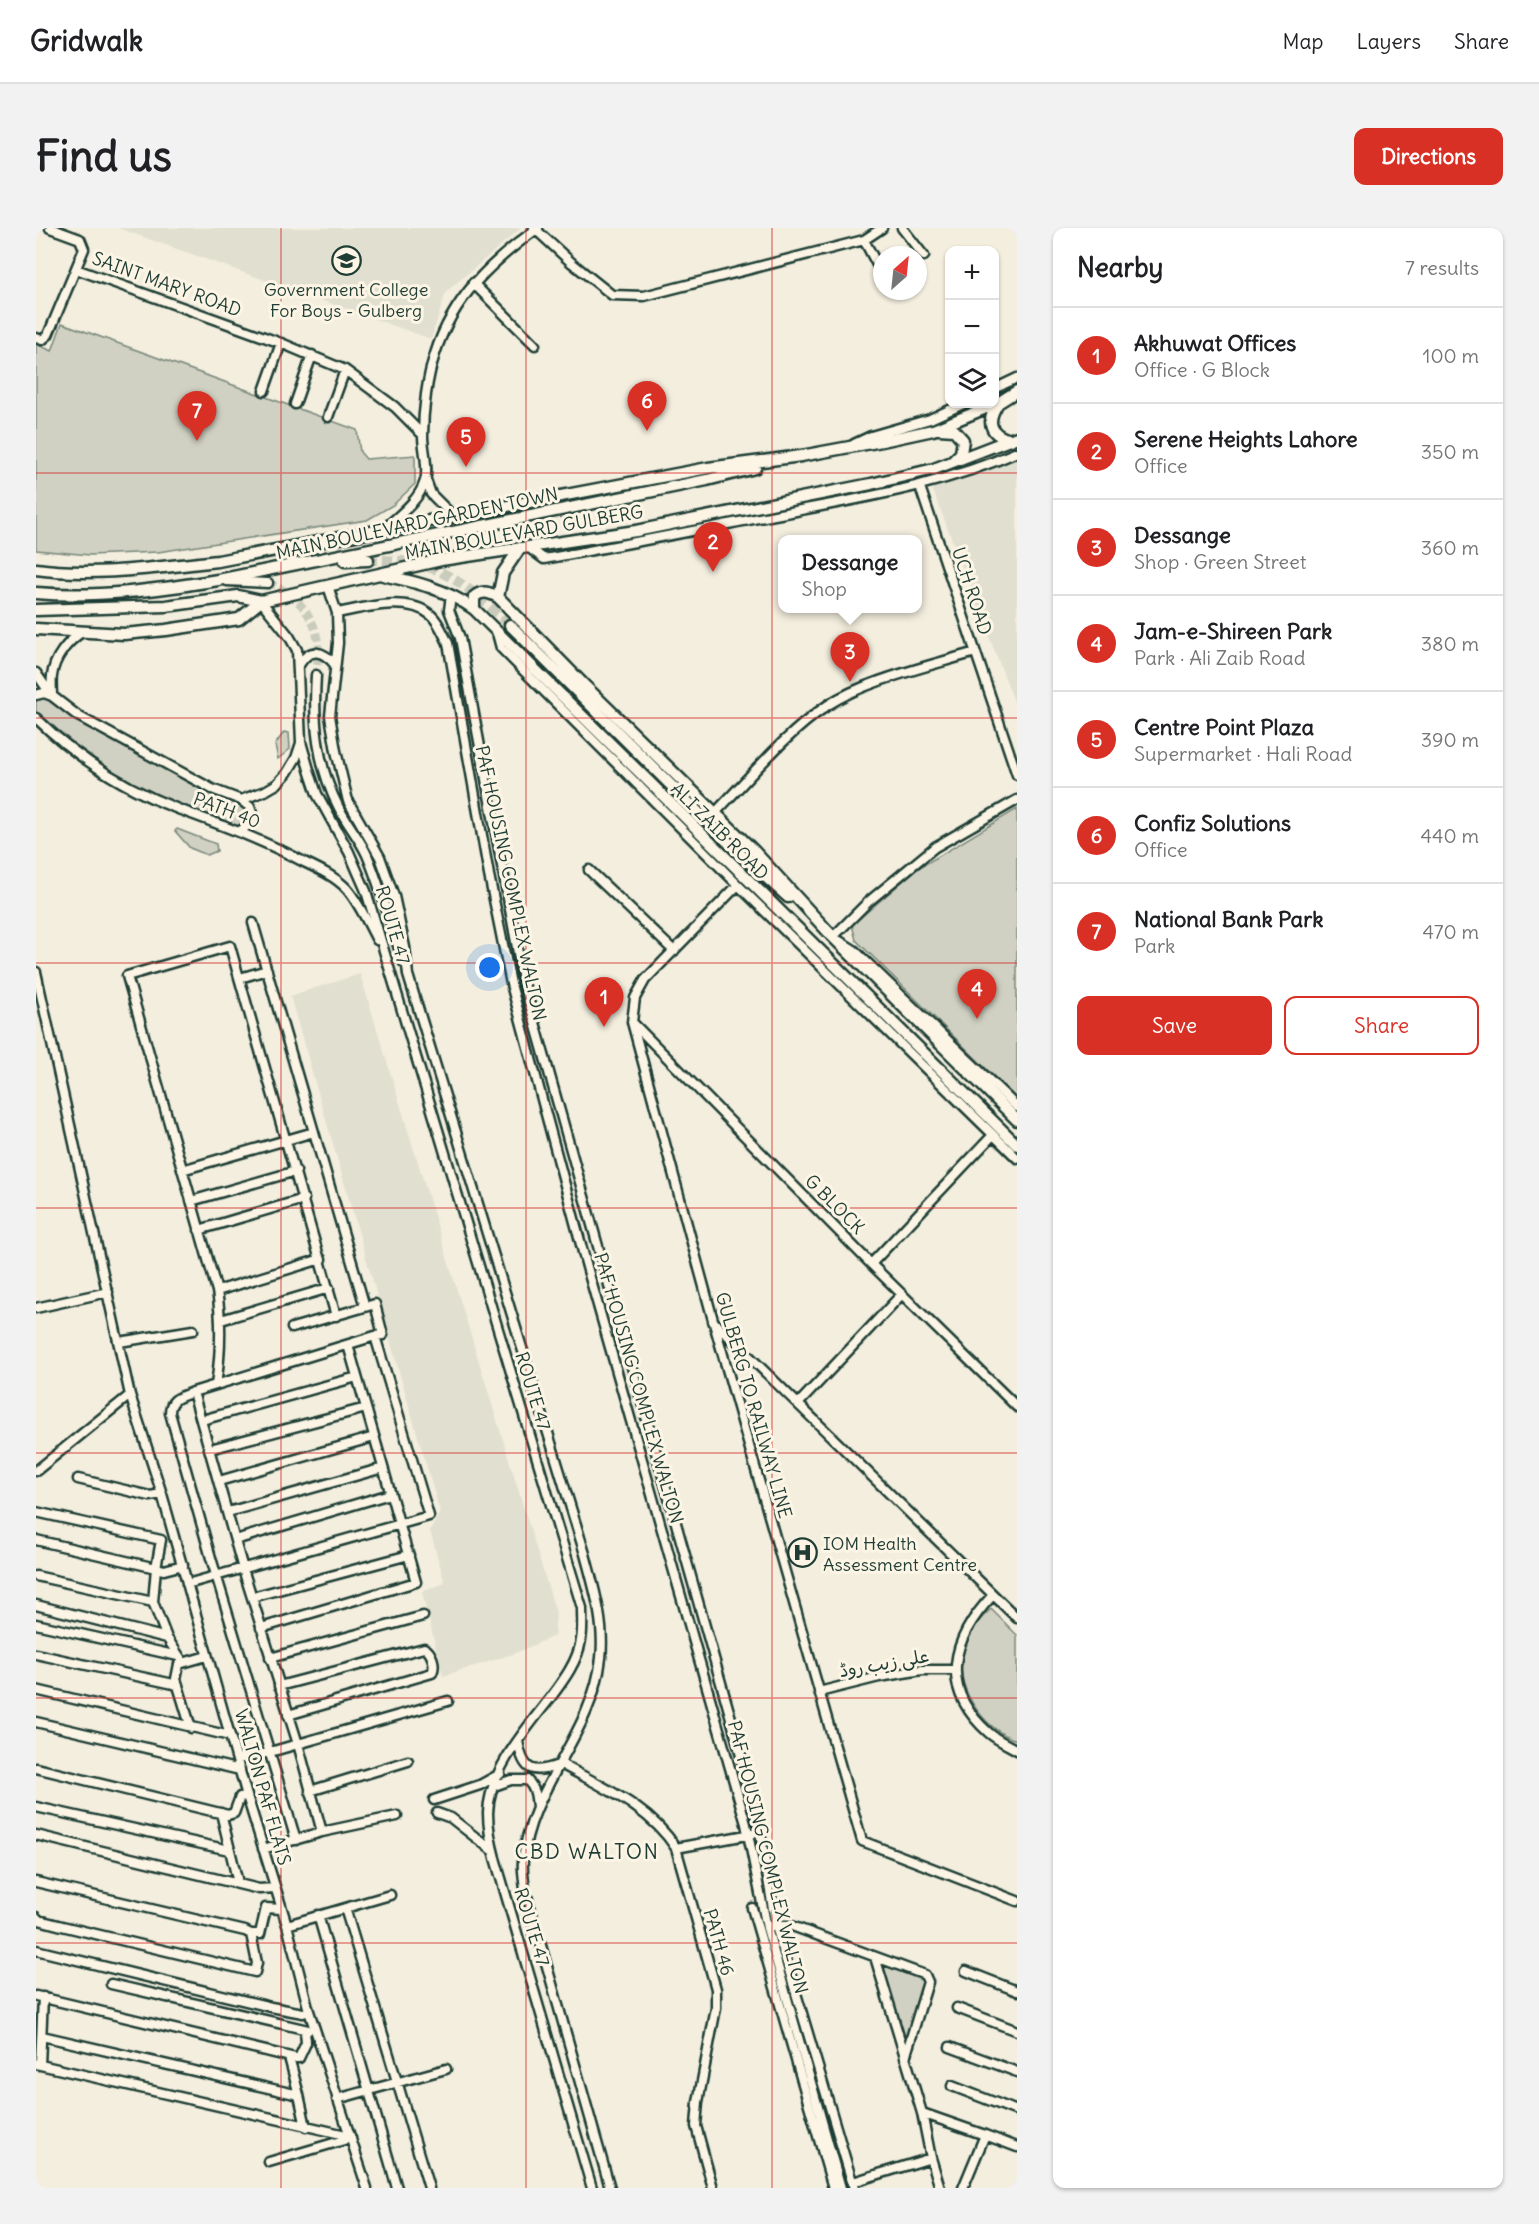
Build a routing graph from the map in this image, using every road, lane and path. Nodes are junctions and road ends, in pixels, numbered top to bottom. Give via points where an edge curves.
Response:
1 (50, 228) edge
2 (902, 228) edge
3 (536, 229) edge
4 (878, 229) edge
5 (864, 240) junction
6 (916, 246) edge
7 (873, 257) edge
8 (76, 269) junction
9 (473, 284) junction
10 (36, 339) edge
11 (281, 343) junction
12 (535, 345) dead end
13 (312, 355) junction
14 (345, 370) junction
15 (1017, 378) edge
16 (999, 387) edge
17 (264, 391) dead end
18 (1017, 391) edge
19 (999, 402) edge
20 (295, 404) dead end
21 (954, 408) edge
22 (986, 408) edge
23 (996, 408) edge
24 (328, 417) dead end
25 (933, 430) junction
26 (423, 435) junction
27 (1014, 438) edge
28 (843, 449) junction
29 (1017, 452) edge
30 (801, 456) junction
31 (951, 463) junction
32 (426, 480) junction
33 (920, 487) junction
34 (454, 517) junction
35 (381, 531) junction
36 (524, 548) junction
37 (368, 560) tunnel mouth
38 (282, 568) junction
39 (36, 569) edge
40 (379, 574) junction
41 (218, 580) junction
42 (268, 583) tunnel mouth
43 (328, 586) junction
44 (36, 593) edge
45 (451, 595) junction
46 (498, 597) junction
47 (261, 601) junction
48 (474, 609) junction
49 (36, 610) edge
50 (337, 613) junction
51 (510, 625) tunnel mouth
52 (36, 629) edge
53 (82, 632) junction
54 (497, 633) junction
55 (975, 652) junction
56 (298, 665) junction
57 (335, 665) junction
58 (36, 673) edge
59 (316, 675) tunnel mouth
60 (36, 695) edge
61 (52, 696) junction
62 (36, 718) edge
63 (301, 742) junction
64 (1017, 775) edge
65 (241, 800) junction
66 (1017, 800) edge
67 (715, 813) junction
68 (240, 831) junction
69 (589, 870) dead end
70 (738, 885) junction
71 (253, 923) dead end
72 (832, 937) junction
73 (674, 951) junction
74 (384, 954) junction
75 (267, 970) junction
76 (36, 975) edge
77 (408, 975) junction
78 (240, 978) junction
79 (632, 1022) junction
80 (1017, 1107) edge
81 (1017, 1120) edge
82 (314, 1132) junction
83 (993, 1135) junction
84 (287, 1140) junction
85 (1017, 1145) edge
86 (1017, 1158) edge
87 (182, 1170) junction
88 (296, 1171) junction
89 (304, 1199) junction
90 (191, 1201) junction
91 (200, 1230) junction
92 (321, 1259) junction
93 (871, 1264) junction
94 (329, 1288) junction
95 (217, 1291) junction
96 (108, 1292) junction
97 (902, 1294) junction
98 (365, 1307) junction
99 (36, 1308) edge
100 (336, 1316) junction
101 (221, 1320) junction
102 (713, 1320) junction
103 (292, 1328) dead end
104 (194, 1330) dead end
105 (375, 1336) junction
106 (119, 1342) junction
107 (348, 1345) junction
108 (357, 1377) junction
109 (216, 1385) junction
110 (193, 1392) junction
111 (130, 1395) junction
112 (798, 1404) junction
113 (1017, 1407) edge
114 (366, 1408) junction
115 (202, 1420) junction
116 (374, 1437) junction
117 (210, 1449) junction
118 (383, 1468) junction
119 (36, 1471) edge
120 (78, 1479) dead end
121 (219, 1481) junction
122 (162, 1494) junction
123 (390, 1494) junction
124 (36, 1512) edge
125 (228, 1512) junction
126 (399, 1524) junction
127 (36, 1540) edge
128 (235, 1540) junction
129 (409, 1556) junction
130 (183, 1565) junction
131 (156, 1568) junction
132 (243, 1569) junction
133 (218, 1575) junction
134 (36, 1576) edge
135 (187, 1584) junction
136 (993, 1595) junction
137 (252, 1597) junction
138 (153, 1602) junction
139 (36, 1605) edge
140 (423, 1616) dead end
141 (1017, 1618) edge
142 (36, 1624) edge
143 (261, 1628) junction
144 (166, 1638) junction
145 (36, 1653) edge
146 (207, 1656) junction
147 (270, 1658) junction
148 (180, 1659) junction
149 (955, 1670) junction
150 (178, 1685) junction
151 (279, 1686) junction
152 (36, 1690) edge
153 (819, 1692) junction
154 (448, 1701) dead end
155 (288, 1714) junction
156 (36, 1722) edge
157 (191, 1728) junction
158 (231, 1736) junction
159 (518, 1741) junction
160 (298, 1744) junction
161 (1017, 1750) edge
162 (270, 1752) junction
163 (238, 1758) junction
164 (408, 1761) dead end
165 (561, 1764) junction
166 (36, 1768) edge
167 (240, 1770) junction
168 (500, 1774) junction
169 (494, 1786) junction
170 (310, 1791) junction
171 (247, 1796) junction
172 (434, 1800) dead end
173 (36, 1807) edge
174 (537, 1808) junction
175 (221, 1813) junction
176 (437, 1813) dead end
177 (397, 1816) dead end
178 (322, 1832) junction
179 (760, 1833) junction
180 (748, 1834) junction
181 (36, 1835) edge
182 (296, 1840) junction
183 (676, 1848) junction
184 (263, 1849) junction
185 (229, 1850) junction
186 (493, 1851) junction
187 (36, 1882) edge
188 (238, 1883) junction
189 (275, 1888) junction
190 (390, 1895) dead end
191 (1017, 1901) edge
192 (345, 1908) junction
193 (752, 1908) dead end
194 (281, 1909) junction
195 (318, 1915) junction
196 (36, 1917) edge
197 (287, 1925) junction
198 (777, 1926) junction
199 (763, 1929) junction
200 (251, 1934) junction
201 (36, 1950) edge
202 (875, 1957) junction
203 (966, 1971) dead end
204 (111, 1984) dead end
205 (1017, 1991) edge
206 (39, 1997) edge
207 (957, 2008) dead end
208 (309, 2011) junction
209 (315, 2028) junction
210 (305, 2031) junction
211 (1017, 2031) edge
212 (42, 2036) junction
213 (950, 2047) dead end
214 (289, 2057) junction
215 (905, 2058) junction
216 (38, 2064) edge
217 (446, 2069) dead end
218 (1017, 2072) edge
219 (396, 2084) junction
220 (952, 2086) dead end
221 (368, 2091) junction
222 (299, 2095) junction
223 (337, 2099) junction
224 (1017, 2111) edge
225 (922, 2113) junction
226 (306, 2127) junction
227 (985, 2135) junction
228 (350, 2137) junction
229 (1017, 2147) edge
230 (931, 2158) junction
231 (269, 2162) dead end
232 (853, 2185) edge
233 (367, 2188) edge
234 (397, 2188) edge
235 (429, 2188) edge
236 (592, 2188) edge
237 (610, 2188) edge
238 (713, 2188) edge
239 (833, 2188) edge
240 (841, 2188) edge
241 (940, 2188) edge
242 (963, 2188) edge

1 - 8 street, SAINT MARY ROAD via 83,243
2 - 6 street
3 - 5 street via 612,295 644,296
3 - 9 street
4 - 5 street
5 - 7 street
8 - 10 street via 48,335
8 - 11 street, SAINT MARY ROAD
9 - 12 street
9 - 26 street via 448,321 434,355
11 - 13 street, SAINT MARY ROAD
11 - 17 street
13 - 14 street, SAINT MARY ROAD
13 - 20 street
14 - 24 street
14 - 26 street, SAINT MARY ROAD
15 - 16 street
18 - 19 main road, MAIN BOULEVARD GULBERG
21 - 28 street
22 - 25 main road, MAIN BOULEVARD GULBERG
23 - 27 main road via 991,417 993,429 1000,438
25 - 28 main road, MAIN BOULEVARD GULBERG
25 - 31 main road via 948,428 960,434 963,447
26 - 32 street
27 - 31 main road, MAIN BOULEVARD GULBERG
28 - 30 main road, MAIN BOULEVARD GULBERG
29 - 33 street
30 - 34 main road, MAIN BOULEVARD GULBERG via 708,468
30 - 38 main road, MAIN BOULEVARD GARDEN TOWN via 707,480
31 - 36 main road, MAIN BOULEVARD GULBERG via 776,504
32 - 34 street via 431,494
32 - 35 street via 417,496
33 - 36 street via 544,559
33 - 55 street, UCH ROAD
34 - 35 main road, MAIN BOULEVARD GULBERG
35 - 39 main road, MAIN BOULEVARD GULBERG via 218,561 151,568
36 - 40 main road, MAIN BOULEVARD GULBERG
36 - 46 main road via 503,573
37 - 38 main road
38 - 41 main road, MAIN BOULEVARD GARDEN TOWN
40 - 43 main road, MAIN BOULEVARD GULBERG
40 - 45 main road, ALI ZAIB ROAD
41 - 42 street
41 - 44 main road, MAIN BOULEVARD GARDEN TOWN via 156,591
43 - 47 main road, MAIN BOULEVARD GULBERG
43 - 50 street, ROUTE 47
45 - 48 main road, ALI ZAIB ROAD
45 - 179 street, PAF HOUSING COMPLEX WALTON via 449,610 460,638 523,980
46 - 48 main road via 479,593 474,597
46 - 67 main road, ALI ZAIB ROAD
47 - 49 main road via 238,596 166,606
47 - 53 main road, MAIN BOULEVARD GULBERG via 239,619 124,634
47 - 56 street, ROUTE 47 via 294,642
48 - 54 main road, ALI ZAIB ROAD
50 - 57 street, ROUTE 47
50 - 180 street, PAF HOUSING COMPLEX WALTON via 387,604 411,606 433,616 448,643 511,984
51 - 72 main road via 739,853
52 - 53 main road, MAIN BOULEVARD GULBERG
53 - 61 street via 61,653 51,678
54 - 70 street via 501,648
54 - 85 main road, ALI ZAIB ROAD
55 - 64 street, UCH ROAD
55 - 67 street via 868,686 828,705 792,734
56 - 57 street via 316,652
56 - 63 street, ROUTE 47
57 - 77 street, ROUTE 47 via 330,716 336,751 348,801 380,857 394,896
58 - 61 street, PATH 40
59 - 77 street via 314,710 327,780 365,850
60 - 61 street
61 - 65 street, PATH 40 via 108,734 220,793
62 - 68 street, PATH 40 via 123,783 177,809
63 - 65 street, PATH 40 via 297,758 277,784
63 - 74 street, ROUTE 47 via 317,794 361,877
65 - 68 street via 254,813 250,824
66 - 72 street via 935,847
67 - 72 main road, ALI ZAIB ROAD
68 - 74 street, PATH 40 via 320,869 345,887
69 - 73 street
70 - 73 street, GULBERG TO RAILWAY LINE
70 - 83 street
71 - 75 street
72 - 80 street via 854,950
72 - 81 main road, ALI ZAIB ROAD
73 - 79 street, GULBERG TO RAILWAY LINE via 645,980 635,998
74 - 159 street, ROUTE 47 via 582,1608 581,1641 575,1657 564,1679
75 - 78 street
75 - 82 street
76 - 96 street, WALTON PAF FLATS
77 - 165 street, ROUTE 47 via 598,1606 601,1659 593,1697
78 - 84 street
78 - 87 street via 231,946 127,976
79 - 93 street, G BLOCK
79 - 102 street, GULBERG TO RAILWAY LINE
82 - 84 street
82 - 98 street
83 - 86 street
83 - 93 street
84 - 87 street
84 - 88 street
87 - 90 street
88 - 89 street
88 - 90 street
89 - 91 street
89 - 92 street
90 - 91 street
91 - 95 street
92 - 94 street
92 - 95 street
93 - 97 street, G BLOCK
94 - 100 street
94 - 101 street
95 - 101 street
96 - 99 street
96 - 106 street, WALTON PAF FLATS
97 - 112 street
97 - 113 street, G BLOCK
98 - 100 street
98 - 105 street via 375,1304 383,1335
100 - 103 street
101 - 109 street
102 - 112 street
102 - 153 street, GULBERG TO RAILWAY LINE
104 - 106 street
105 - 107 street
105 - 126 street via 429,1516
106 - 111 street, WALTON PAF FLATS
107 - 108 street
107 - 109 street
108 - 114 street
108 - 115 street
109 - 110 street
110 - 115 street
110 - 133 street via 174,1400 170,1413
111 - 119 street
111 - 122 street, WALTON PAF FLATS
112 - 136 street
114 - 116 street
114 - 117 street
115 - 117 street
116 - 118 street
116 - 121 street
117 - 121 street
118 - 123 street
118 - 125 street
120 - 122 street via 150,1496
121 - 125 street
122 - 130 street, WALTON PAF FLATS
123 - 126 street
123 - 128 street
124 - 131 street via 161,1540
125 - 128 street
126 - 129 street
126 - 132 street
127 - 131 street
128 - 132 street
129 - 137 street
129 - 143 street via 415,1583
130 - 131 street
130 - 135 street, WALTON PAF FLATS
131 - 138 street
132 - 133 street
132 - 137 street
133 - 135 street
133 - 162 street
134 - 138 street
135 - 146 street, WALTON PAF FLATS
136 - 141 street
136 - 149 street via 964,1631 956,1652
137 - 143 street
138 - 144 street
139 - 144 street
140 - 147 street
142 - 148 street
143 - 147 street
144 - 148 street
145 - 150 street
146 - 148 street
146 - 158 street, WALTON PAF FLATS
147 - 151 street
148 - 150 street
149 - 153 street, علی زیب روڈ via 922,1670
149 - 161 street via 970,1713 990,1735
150 - 157 street
151 - 155 street
151 - 155 street via 424,1648 433,1659 432,1673
152 - 157 street
153 - 191 street, GULBERG TO RAILWAY LINE via 862,1841
154 - 160 street
155 - 160 street
156 - 167 street
157 - 158 street
158 - 163 street, WALTON PAF FLATS
159 - 165 street via 522,1761 530,1769 538,1771
159 - 168 street, ROUTE 47
160 - 162 street
160 - 170 street
162 - 163 street
162 - 182 street
163 - 167 street, WALTON PAF FLATS
164 - 170 street
165 - 174 street, ROUTE 47
165 - 183 street, PATH 46 via 654,1820
166 - 175 street
167 - 171 street, WALTON PAF FLATS
168 - 169 street, ROUTE 47
168 - 172 street
169 - 174 street via 527,1780 534,1787
169 - 186 street, ROUTE 47 via 488,1810
170 - 178 street
171 - 175 street via 240,1797 232,1815
171 - 184 street, WALTON PAF FLATS
173 - 185 street
174 - 237 street, ROUTE 47 via 522,1863 525,1889
175 - 185 street
176 - 186 street via 451,1818
177 - 178 street
178 - 182 street
179 - 180 street
179 - 198 street, PAF HOUSING COMPLEX WALTON
180 - 183 street
180 - 199 street, PAF HOUSING COMPLEX WALTON
181 - 188 street
182 - 184 street
183 - 238 street, PATH 46 via 716,1989 696,2126
184 - 189 street, WALTON PAF FLATS
185 - 188 street
186 - 236 street, ROUTE 47
187 - 200 street
188 - 189 street via 259,1889
189 - 194 street, WALTON PAF FLATS
190 - 192 street
192 - 195 street
192 - 219 street
193 - 199 street
194 - 197 street, WALTON PAF FLATS
194 - 200 street via 266,1908 260,1934
195 - 197 street
195 - 221 street
196 - 200 street via 255,1972
197 - 208 street, WALTON PAF FLATS
198 - 199 street
198 - 202 street via 792,1926
198 - 232 street, PAF HOUSING COMPLEX WALTON
199 - 239 street
199 - 240 street, PAF HOUSING COMPLEX WALTON
201 - 208 street via 271,2007
202 - 215 street
202 - 215 street via 928,1979
203 - 205 street
204 - 210 street
206 - 212 street
206 - 214 street
207 - 211 street
208 - 209 street, WALTON PAF FLATS
209 - 210 street
209 - 223 street, WALTON PAF FLATS
210 - 214 street via 302,2054 299,2058
212 - 216 street
212 - 222 street
213 - 218 street
214 - 222 street
215 - 225 street
216 - 226 street
217 - 219 street
219 - 221 street
219 - 235 street
220 - 224 street
221 - 223 street
221 - 234 street
222 - 226 street
223 - 228 street, WALTON PAF FLATS
225 - 227 street
225 - 230 street
226 - 228 street
227 - 229 street
227 - 242 street
228 - 231 street
228 - 233 street, WALTON PAF FLATS
230 - 232 street
230 - 241 street

